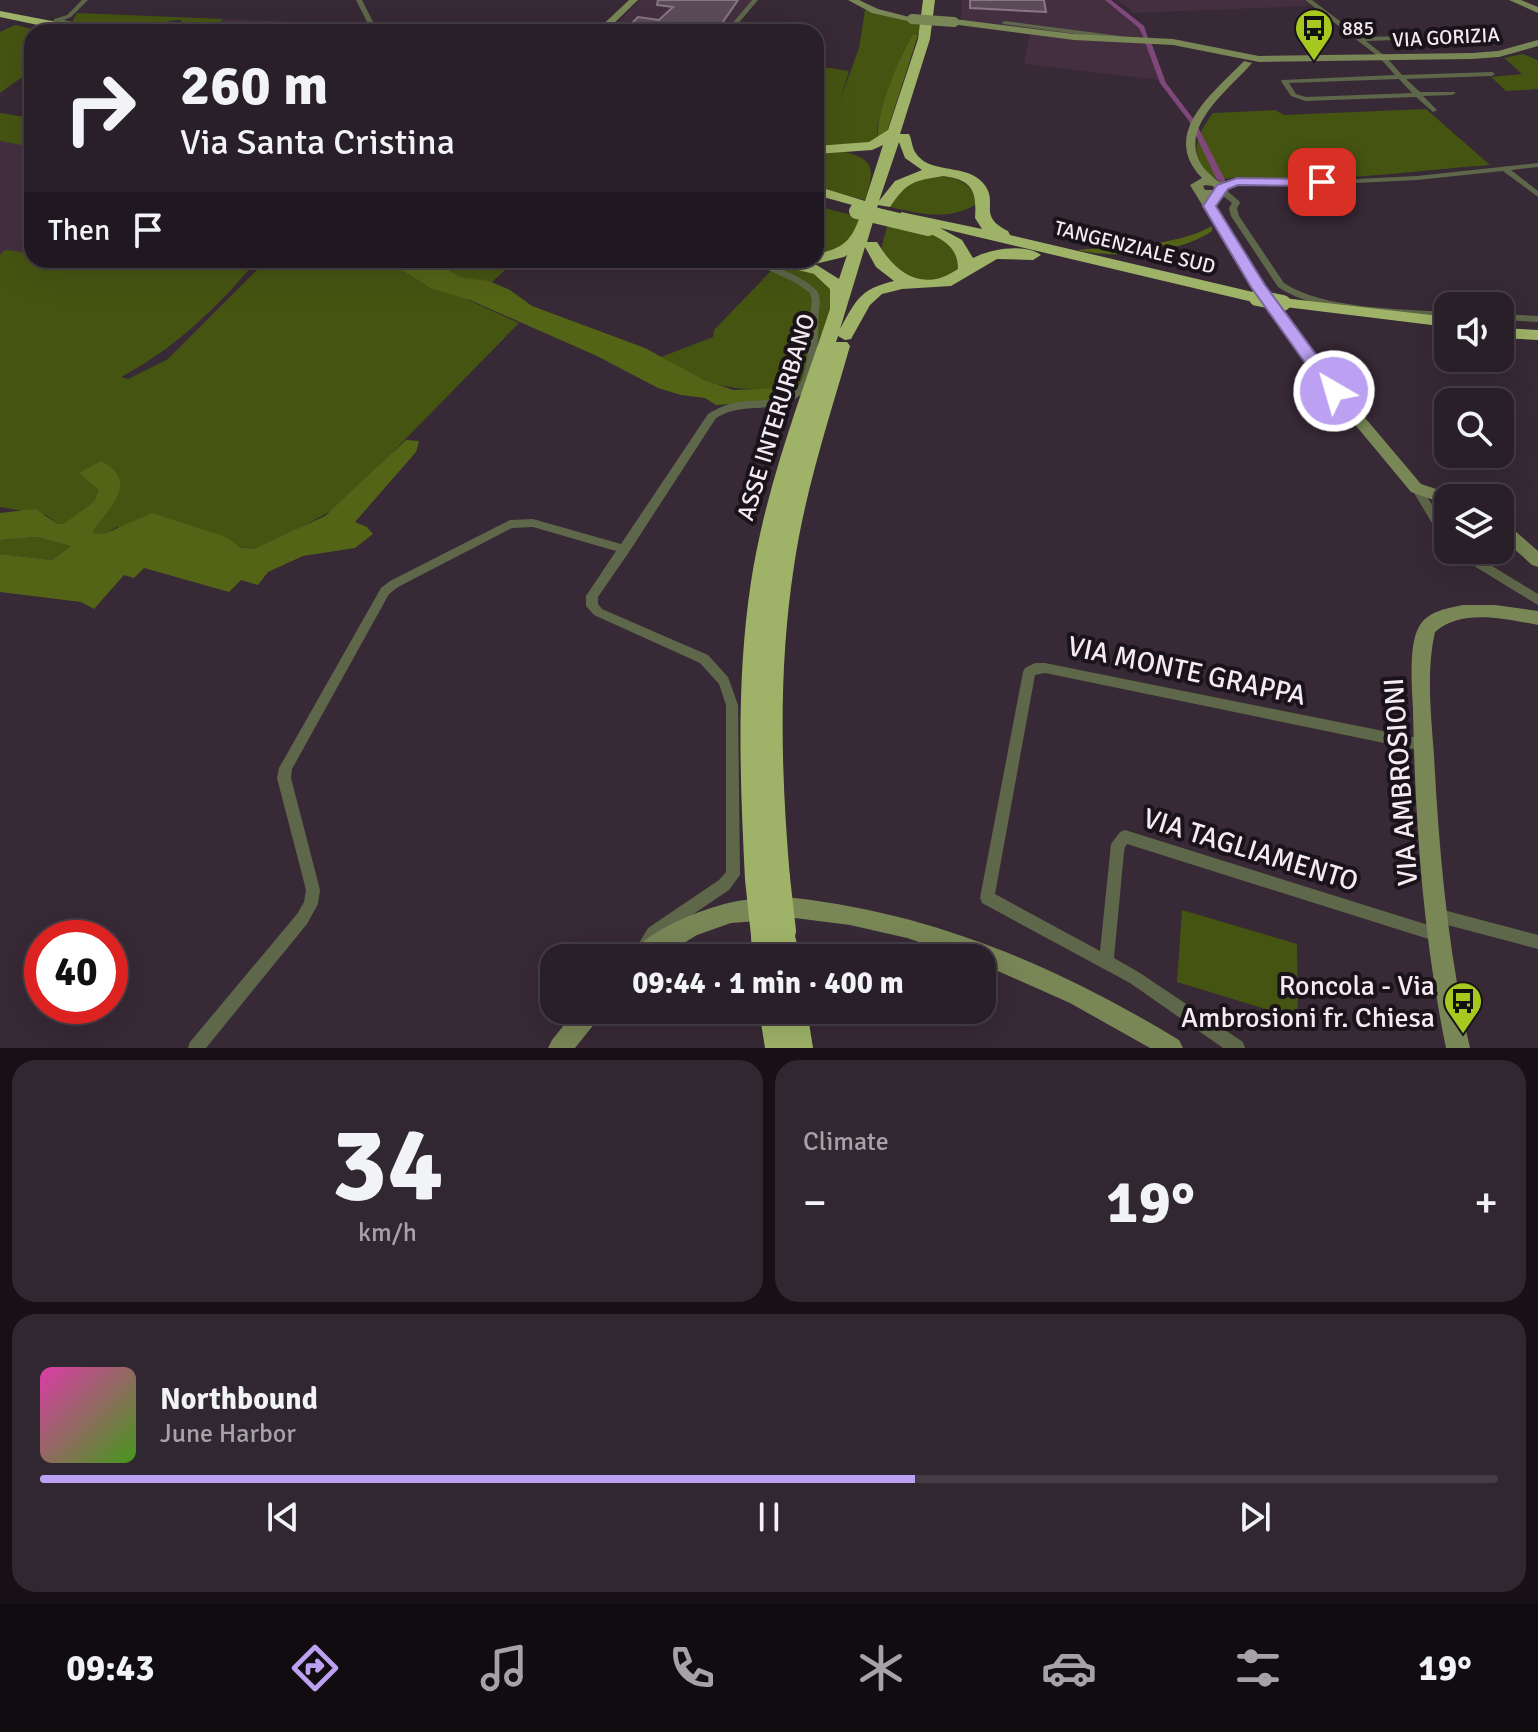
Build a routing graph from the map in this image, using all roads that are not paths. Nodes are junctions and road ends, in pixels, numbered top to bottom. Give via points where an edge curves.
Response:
1 (85, 0) edge
2 (359, 0) edge
3 (634, 0) edge
4 (755, 0) edge
5 (852, 0) edge
6 (929, 0) edge
7 (938, 0) edge
8 (1308, 0) edge
9 (1513, 0) edge
10 (1530, 2) edge
11 (1538, 10) edge
12 (0, 11) edge
13 (33, 21) junction
14 (63, 23) edge
15 (1005, 23) dead end
16 (48, 24) edge
17 (371, 24) edge
18 (608, 24) edge
19 (735, 24) edge
20 (1456, 36) dead end
21 (1124, 38) junction
22 (1361, 39) junction
23 (1538, 43) edge
24 (1383, 58) junction
25 (1249, 59) junction
26 (1492, 74) dead end
27 (1400, 76) junction
28 (1452, 93) dead end
29 (1418, 94) junction
30 (1433, 110) dead end
31 (899, 135) junction
32 (824, 150) edge
33 (846, 150) junction
34 (1538, 165) edge
35 (1506, 170) junction
36 (950, 173) junction
37 (880, 178) junction
38 (1214, 191) junction
39 (824, 195) edge
40 (1538, 195) edge
41 (824, 204) edge
42 (982, 204) junction
43 (859, 208) junction
44 (891, 209) junction
45 (928, 228) junction
46 (866, 241) junction
47 (1039, 251) junction
48 (824, 258) edge
49 (769, 268) edge
50 (807, 268) edge
51 (966, 270) junction
52 (909, 283) junction
53 (1284, 300) junction
54 (1434, 313) edge
55 (1514, 319) edge
56 (1434, 320) edge
57 (1538, 323) edge
58 (1514, 324) edge
59 (1434, 327) edge
60 (838, 334) junction
61 (1514, 334) edge
62 (1538, 335) edge
63 (1416, 488) junction
64 (1434, 494) edge
65 (1434, 517) edge
66 (1514, 540) edge
67 (625, 549) junction
68 (1538, 561) edge
69 (1480, 564) edge
70 (1538, 600) edge
71 (1538, 618) edge
72 (1423, 745) junction
73 (1437, 925) junction
74 (1538, 942) edge
75 (647, 944) edge
76 (663, 944) edge
77 (775, 944) edge
78 (951, 944) edge
79 (996, 959) edge
80 (1106, 961) junction
81 (580, 1024) edge
82 (775, 1024) edge
83 (795, 1024) edge
84 (196, 1048) edge
85 (560, 1048) edge
86 (779, 1048) edge
87 (799, 1048) edge
88 (1171, 1048) edge
89 (1237, 1048) edge
90 (1458, 1048) edge

1 - 14 street
2 - 17 street
3 - 18 street
4 - 19 street
5 - 21 street, VIA GORIZIA, bridge via 912,19
6 - 31 highway, ASSE INTERURBANO
7 - 31 highway, ASSE INTERURBANO via 934,40
8 - 22 street
9 - 10 street
10 - 11 street
12 - 13 highway
12 - 14 highway
13 - 14 highway
13 - 16 highway
15 - 21 street
20 - 22 street
21 - 25 street, VIA GORIZIA via 1192,45
22 - 24 street
23 - 24 street, VIA GORIZIA via 1499,54
24 - 25 street, VIA GORIZIA
24 - 27 street
25 - 38 street via 1200,117 1187,143
26 - 27 street
27 - 29 street
27 - 29 street via 1284,84 1305,99
28 - 29 street
29 - 30 street
31 - 33 highway
31 - 36 highway via 917,162
31 - 37 highway, ASSE INTERURBANO
31 - 44 highway, ASSE INTERURBANO
32 - 33 highway
33 - 37 highway via 871,160
34 - 35 street
35 - 38 street via 1295,184 1237,181
35 - 40 street
36 - 42 highway via 978,187
36 - 44 highway via 906,178 898,184
37 - 46 highway, ASSE INTERURBANO
38 - 53 street via 1236,203 1235,216
38 - 63 street via 1258,287 1311,362
39 - 43 highway, TANGENZIALE SUD
41 - 43 highway
42 - 44 highway via 957,218
42 - 47 highway via 982,218 989,227
43 - 44 highway, TANGENZIALE SUD
43 - 45 highway, TANGENZIALE SUD, bridge
44 - 46 highway, ASSE INTERURBANO
44 - 47 highway, TANGENZIALE SUD
45 - 47 highway, TANGENZIALE SUD
45 - 51 highway via 958,243 967,258
46 - 48 highway
46 - 52 highway via 890,274
46 - 60 highway, ASSE INTERURBANO
47 - 51 highway via 995,254
47 - 53 highway, TANGENZIALE SUD via 1260,302
49 - 67 street via 814,292 809,375 802,390 792,399 719,410 712,416
50 - 60 highway via 824,273 836,285
51 - 52 highway via 951,281
52 - 60 highway via 871,293
53 - 54 street via 1291,293
53 - 56 highway, TANGENZIALE SUD
53 - 59 highway, TANGENZIALE SUD
55 - 57 street
57 - 58 highway
60 - 77 highway, ASSE INTERURBANO, bridge via 794,514 777,612 768,878
61 - 62 highway
63 - 64 street
63 - 65 street
66 - 68 street
67 - 75 street via 592,596 592,606 704,659 724,681 732,705 733,875 653,933
67 - 84 street via 533,523 510,524 385,591 286,768 284,778 313,890 311,904
69 - 70 street
71 - 72 street, VIA AMBROSIONI via 1467,612 1428,627 1420,648
72 - 73 street, VIA AMBROSIONI
72 - 80 street, VIA MONTE GRAPPA via 1033,669 1027,677 987,898
73 - 74 street
73 - 80 street, VIA TAGLIAMENTO via 1129,836 1120,840 1117,852
73 - 90 street, VIA AMBROSIONI
76 - 78 street via 728,913 778,907 838,911
79 - 88 street via 1102,1007
80 - 89 street, VIA MONTE GRAPPA
81 - 85 street
82 - 86 highway
83 - 87 highway

